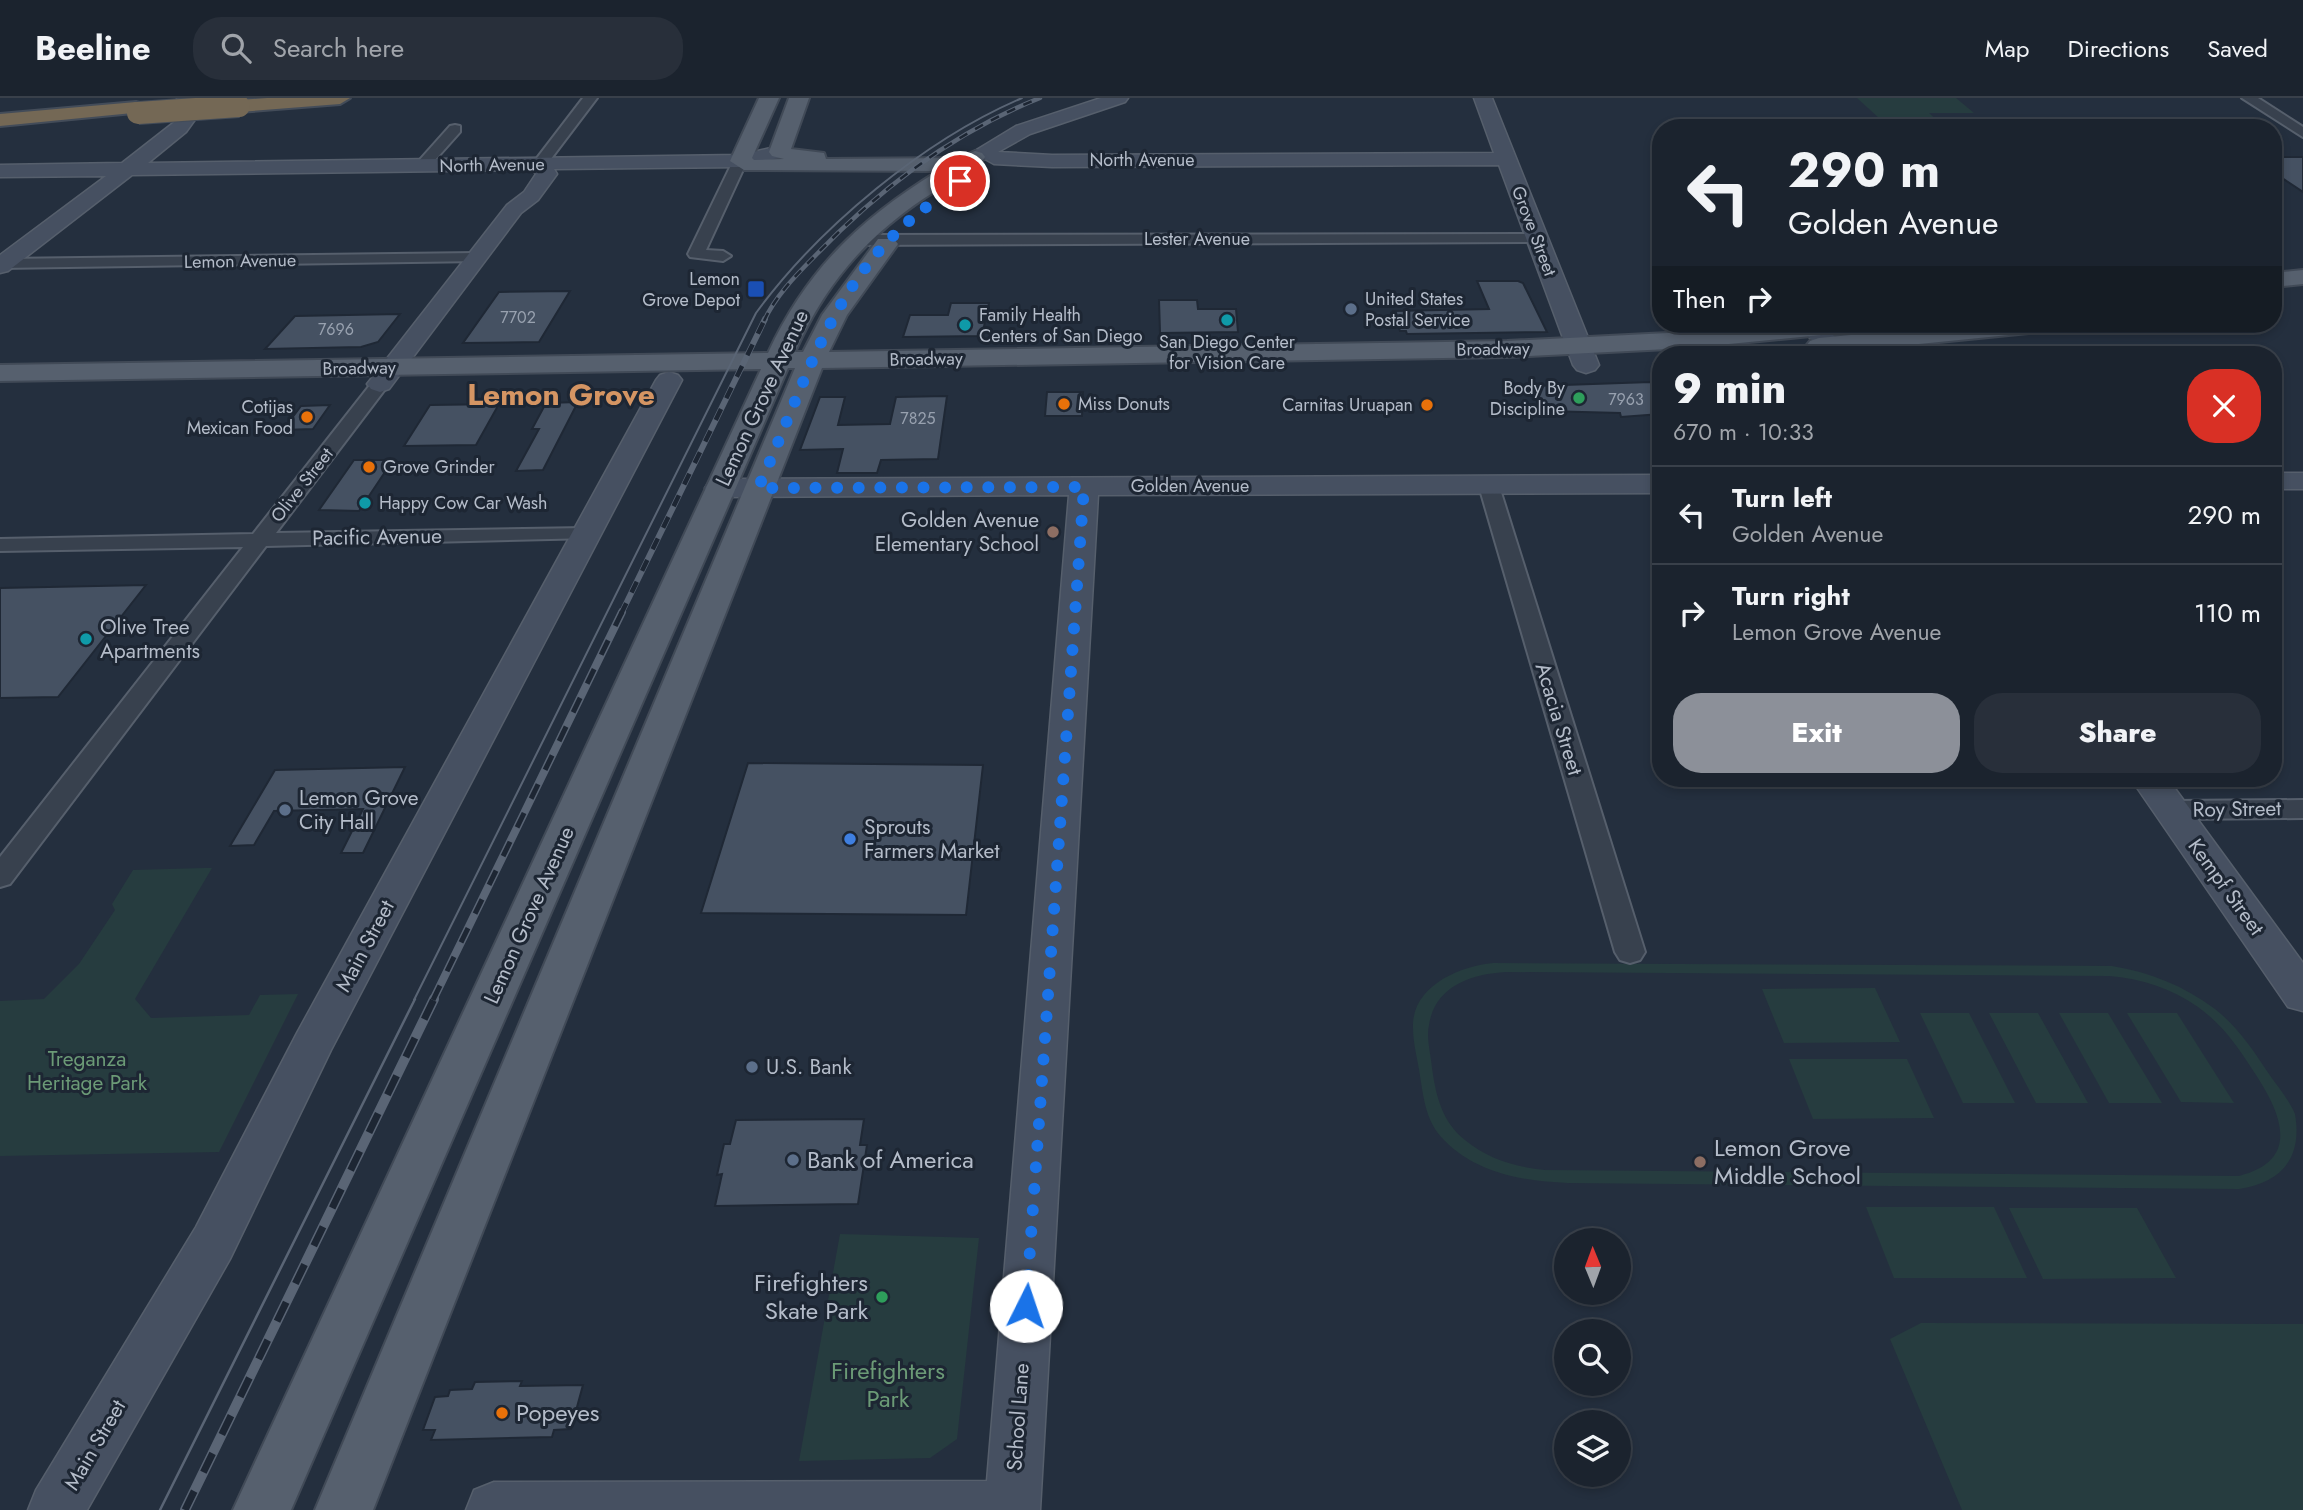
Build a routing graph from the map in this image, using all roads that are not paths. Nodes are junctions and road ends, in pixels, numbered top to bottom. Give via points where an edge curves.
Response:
1 (97, 98) edge
2 (186, 98) edge
3 (340, 98) edge
4 (590, 98) edge
5 (1119, 98) edge
6 (1483, 98) edge
7 (2249, 98) edge
8 (238, 101) edge
9 (766, 103) edge
10 (796, 106) edge
11 (0, 107) edge
12 (2281, 119) edge
13 (2282, 119) edge
14 (0, 120) edge
15 (455, 129) dead end
16 (2303, 133) edge
17 (779, 152) junction
18 (1506, 159) junction
19 (740, 161) junction
20 (979, 161) junction
21 (539, 164) junction
22 (422, 166) junction
23 (906, 166) junction
24 (128, 169) junction
25 (0, 171) edge
26 (913, 195) junction
27 (1537, 239) junction
28 (858, 240) junction
29 (890, 240) junction
30 (723, 256) dead end
31 (477, 258) junction
32 (1, 265) edge
33 (2303, 276) edge
34 (2282, 279) edge
35 (2303, 296) edge
36 (2282, 298) edge
37 (1841, 333) edge
38 (1952, 333) edge
39 (1826, 346) edge
40 (1652, 352) edge
41 (1583, 355) junction
42 (1652, 361) edge
43 (808, 369) junction
44 (774, 370) junction
45 (0, 373) edge
46 (386, 376) junction
47 (669, 380) junction
48 (0, 390) edge
49 (2282, 481) edge
50 (2303, 481) edge
51 (1652, 484) edge
52 (1489, 486) junction
53 (1084, 487) junction
54 (739, 488) junction
55 (586, 534) junction
56 (258, 540) junction
57 (0, 545) edge
58 (2160, 794) edge
59 (2303, 809) edge
60 (0, 877) edge
61 (1630, 952) dead end
62 (2303, 995) edge
63 (56, 1510) edge
64 (262, 1510) edge
65 (344, 1510) edge
66 (494, 1510) edge
67 (1012, 1510) edge

1 - 11 highway
2 - 24 street via 191,108 186,121
3 - 8 highway
4 - 21 street, Olive Street
5 - 20 street, Lemon Grove Avenue via 1023,130
6 - 18 street, Grove Street
7 - 12 street
8 - 14 highway, bridge
9 - 10 main road
9 - 19 main road
10 - 17 main road
13 - 16 street
15 - 22 street
17 - 19 street
17 - 20 main road, North Avenue via 800,157 921,154
18 - 20 street, North Avenue
18 - 27 street, Grove Street
19 - 21 street, North Avenue
19 - 23 main road, North Avenue via 774,167
19 - 30 street via 696,254
20 - 23 main road, North Avenue
20 - 26 main road, Lemon Grove Avenue
20 - 29 main road, Lemon Grove Avenue
21 - 22 street, North Avenue
21 - 31 street, Olive Street via 547,174
22 - 24 street, North Avenue
23 - 26 main road via 929,177
24 - 25 street, North Avenue
24 - 32 street
26 - 28 main road, Lemon Grove Avenue
27 - 29 street, Lester Avenue
27 - 41 street, Grove Street
28 - 29 street, Lester Avenue
28 - 44 main road, Lemon Grove Avenue via 799,314
29 - 43 main road, Lemon Grove Avenue via 848,294
31 - 32 street, Lemon Avenue
31 - 46 street, Olive Street
33 - 34 main road
35 - 36 main road
37 - 39 main road, Broadway
38 - 39 main road, Broadway
40 - 41 main road, Broadway
41 - 42 main road, Broadway
41 - 43 main road, Broadway
43 - 44 main road, Broadway
43 - 54 main road, Lemon Grove Avenue
44 - 46 main road, Broadway
44 - 47 main road, Broadway
44 - 54 main road, Lemon Grove Avenue
45 - 46 main road, Broadway
46 - 47 main road, Broadway
46 - 48 main road, Broadway
46 - 56 street, Olive Street
47 - 55 street, Main Street
49 - 50 street
51 - 52 street, Golden Avenue
52 - 53 street, Golden Avenue
52 - 61 street, Acacia Street
53 - 54 street, Golden Avenue
53 - 67 street, School Lane
54 - 64 main road, Lemon Grove Avenue
54 - 65 main road, Lemon Grove Avenue
55 - 56 street, Pacific Avenue
55 - 63 street, Main Street via 312,1045 213,1243
56 - 57 street, Pacific Avenue
56 - 60 street, Olive Street
58 - 59 street, Roy Street
58 - 62 street, Kempf Street
66 - 67 street

